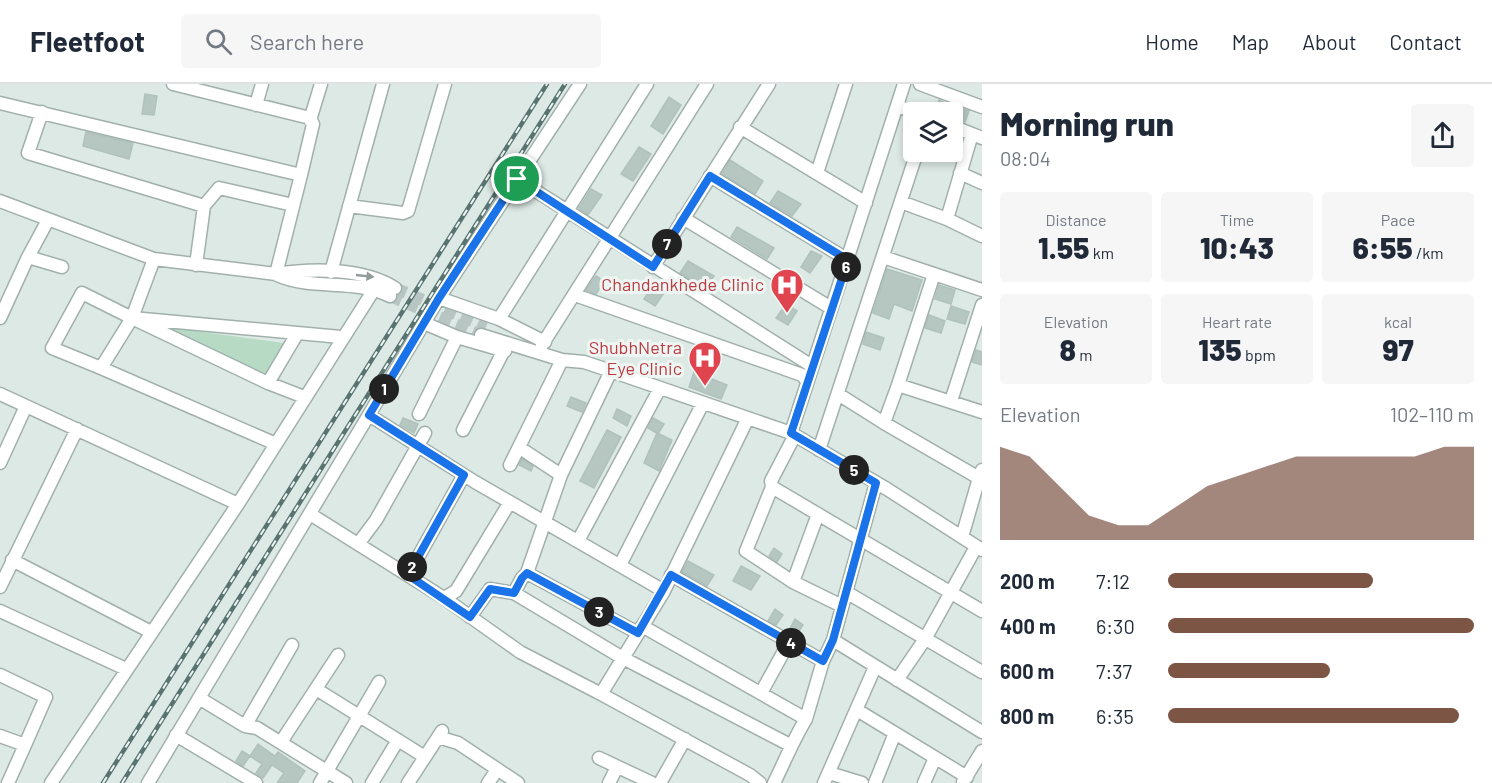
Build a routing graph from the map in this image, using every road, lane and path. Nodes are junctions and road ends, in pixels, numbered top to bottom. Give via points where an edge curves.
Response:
1 (178, 84) edge
2 (262, 84) edge
3 (321, 84) edge
4 (383, 84) edge
5 (445, 84) edge
6 (580, 84) edge
7 (647, 84) edge
8 (707, 84) edge
9 (769, 84) edge
10 (846, 84) edge
11 (904, 84) edge
12 (920, 84) edge
13 (961, 84) edge
14 (211, 89) edge
15 (957, 97) junction
16 (0, 104) edge
17 (256, 105) junction
18 (897, 106) junction
19 (982, 107) edge
20 (903, 108) edge
21 (42, 112) junction
22 (310, 120) junction
23 (741, 127) junction
24 (963, 130) edge
25 (977, 136) edge
26 (914, 162) edge
27 (817, 173) junction
28 (960, 173) junction
29 (301, 175) junction
30 (710, 176) junction
31 (517, 179) junction
32 (982, 183) edge
33 (0, 201) edge
34 (901, 202) junction
35 (866, 203) junction
36 (293, 205) junction
37 (204, 206) junction
38 (349, 206) junction
39 (567, 210) junction
40 (683, 218) junction
41 (947, 219) junction
42 (48, 220) junction
43 (982, 236) edge
44 (610, 239) junction
45 (27, 257) junction
46 (883, 257) junction
47 (154, 260) junction
48 (848, 260) junction
49 (196, 265) junction
50 (62, 267) dead end
51 (653, 267) junction
52 (331, 272) junction
53 (276, 274) junction
54 (934, 274) junction
55 (375, 288) junction
56 (982, 290) edge
57 (575, 295) junction
58 (439, 298) junction
59 (982, 304) edge
60 (831, 308) junction
61 (0, 318) edge
62 (132, 318) junction
63 (499, 319) junction
64 (424, 323) junction
65 (484, 331) tunnel mouth
66 (297, 334) junction
67 (341, 337) junction
68 (457, 337) junction
69 (546, 348) junction
70 (504, 350) junction
71 (560, 363) junction
72 (584, 363) junction
73 (812, 366) junction
74 (101, 368) junction
75 (611, 371) junction
76 (807, 381) junction
77 (268, 383) junction
78 (898, 385) junction
79 (660, 388) junction
80 (0, 394) edge
81 (838, 394) junction
82 (304, 397) junction
83 (951, 401) junction
84 (702, 403) junction
85 (26, 406) junction
86 (982, 412) edge
87 (419, 414) dead end
88 (369, 415) junction
89 (748, 418) junction
90 (884, 423) junction
91 (77, 429) junction
92 (463, 430) dead end
93 (425, 433) dead end
94 (793, 434) junction
95 (276, 444) junction
96 (418, 446) junction
97 (520, 448) junction
98 (819, 450) junction
99 (0, 463) edge
100 (510, 465) dead end
101 (464, 475) junction
102 (561, 475) junction
103 (876, 483) junction
104 (980, 483) edge
105 (772, 487) junction
106 (510, 502) junction
107 (238, 504) junction
108 (310, 514) junction
109 (818, 514) junction
110 (543, 521) junction
111 (962, 537) junction
112 (861, 539) junction
113 (578, 541) junction
114 (358, 544) junction
115 (979, 549) edge
116 (12, 560) junction
117 (620, 565) junction
118 (527, 573) junction
119 (408, 575) junction
120 (671, 575) junction
121 (793, 582) junction
122 (0, 587) edge
123 (664, 591) junction
124 (846, 592) junction
125 (514, 593) junction
126 (952, 593) junction
127 (444, 598) junction
128 (842, 606) junction
129 (0, 611) edge
130 (982, 611) edge
131 (470, 617) junction
132 (640, 630) junction
133 (151, 632) junction
134 (925, 639) junction
135 (833, 640) junction
136 (789, 642) junction
137 (292, 645) dead end
138 (338, 655) dead end
139 (624, 657) junction
140 (823, 661) junction
141 (875, 667) junction
142 (126, 669) junction
143 (982, 672) edge
144 (0, 675) edge
145 (897, 680) junction
146 (379, 682) dead end
147 (316, 689) junction
148 (761, 693) junction
149 (601, 694) junction
150 (199, 698) junction
151 (857, 710) junction
152 (358, 715) junction
153 (806, 719) junction
154 (245, 726) junction
155 (982, 732) edge
156 (895, 733) junction
157 (176, 735) junction
158 (0, 736) edge
159 (685, 739) junction
160 (398, 741) junction
161 (281, 742) junction
162 (25, 745) junction
163 (790, 745) junction
164 (982, 751) edge
165 (425, 758) junction
166 (599, 758) dead end
167 (935, 758) junction
168 (617, 767) junction
169 (497, 770) junction
170 (326, 771) junction
171 (827, 778) edge
172 (965, 780) edge
173 (8, 783) edge
174 (51, 783) edge
175 (148, 783) edge
176 (256, 783) edge
177 (320, 783) edge
178 (346, 783) edge
179 (372, 783) edge
180 (408, 783) edge
181 (488, 783) edge
182 (518, 783) edge
183 (609, 783) edge
184 (652, 783) edge
185 (660, 783) edge
186 (760, 783) edge
187 (774, 783) edge
188 (862, 783) edge
189 (875, 783) edge
190 (924, 783) edge

1 - 14 street
2 - 17 street
3 - 22 street
4 - 38 street
5 - 38 street via 408,211
6 - 31 street
7 - 39 street
8 - 44 street
9 - 23 street
10 - 27 street
11 - 18 street
12 - 15 street
13 - 15 street
14 - 17 street
15 - 19 street
16 - 21 street
17 - 22 street
18 - 20 street
18 - 35 street
21 - 29 street
21 - 37 street via 28,153
22 - 29 street via 313,124
23 - 27 street
23 - 30 street
24 - 25 street
25 - 28 street
26 - 34 street
27 - 35 street
28 - 32 street
28 - 41 street
29 - 36 street
30 - 40 street
30 - 48 street
31 - 39 street
31 - 58 street
33 - 42 street
34 - 41 street
34 - 46 street
35 - 48 street
36 - 37 street via 219,188
36 - 53 street
37 - 49 street
38 - 52 street
39 - 44 street
39 - 63 street
40 - 51 street
40 - 60 street
41 - 43 street
42 - 45 street
42 - 47 street
44 - 51 street
44 - 57 street
45 - 50 street
45 - 61 street
46 - 54 street
46 - 81 street
47 - 49 street
47 - 62 street
48 - 60 street
49 - 53 street
51 - 73 street
52 - 53 street
52 -> 55 street via 377,277 393,292
53 - 55 street via 293,282
54 - 56 street
54 - 78 street
55 - 67 street
57 - 69 street
57 - 76 street via 802,375
58 - 63 street
58 - 64 street
59 - 83 street
60 - 73 street
62 - 66 street
62 - 74 street
62 - 74 street via 81,293 52,348
62 - 77 street
63 - 69 street
64 - 68 street
64 - 88 street
65 - 69 street
66 - 67 street
66 - 77 street
67 - 82 street
68 - 70 street
68 - 87 street
69 - 71 street
69 - 72 street via 576,356
70 - 71 street
70 - 92 street
71 - 72 street
71 - 97 street
72 - 75 street
73 - 76 street
74 - 95 street
75 - 79 street
75 - 102 street
76 - 94 street
77 - 82 street
78 - 83 street
78 - 90 street
79 - 84 street
79 - 113 street
80 - 85 street
81 - 90 street
81 - 98 street
82 - 95 street
83 - 86 street
84 - 89 street
84 - 117 street
85 - 91 street
85 - 99 street
88 - 96 street
88 - 108 street
89 - 94 street
89 - 120 street
90 - 104 street
91 - 107 street
91 - 116 street
93 - 96 street
94 - 98 street
94 - 105 street via 771,481
95 - 107 street
96 - 101 street
96 - 114 street
97 - 100 street
97 - 102 street
98 - 103 street
101 - 106 street
101 - 119 street
102 - 110 street
103 - 111 street
103 - 112 street
104 - 111 street
105 - 109 street
105 - 121 street via 746,551
106 - 110 street
106 - 127 street via 456,591
107 - 133 street
108 - 114 street
108 - 150 street
109 - 112 street
109 - 121 street
110 - 113 street
110 - 118 street
111 - 115 street
112 - 124 street
112 - 126 street
113 - 117 street
114 - 119 street
115 - 126 street
116 - 122 street
116 - 133 street
117 - 123 street
118 - 125 street
118 - 132 street
119 - 127 street
120 - 123 street
120 - 136 street
121 - 128 street
123 - 132 street
124 - 128 street
124 - 134 street
125 - 131 street via 490,589
125 - 139 street
126 - 130 street
126 - 134 street
127 - 131 street
128 - 135 street
129 - 142 street
131 - 149 street via 520,652
132 - 139 street
132 - 148 street
133 - 142 street
134 - 143 street
134 - 145 street
135 - 140 street
135 - 141 street
136 - 140 street
136 - 148 street
137 - 154 street
138 - 147 street
139 - 149 street
139 - 163 street
140 - 153 street
141 - 145 street
141 - 151 street
142 - 174 street
144 - 162 street via 46,697
145 - 155 street
146 - 152 street
147 - 152 street
147 - 161 street
148 - 153 street
149 - 159 street
150 - 154 street
150 - 157 street
151 - 156 street
151 - 171 street
152 - 160 street
152 - 170 street
153 - 163 street
154 - 161 street via 257,728
156 - 167 street
156 - 189 street
157 - 175 street
157 - 176 street
158 - 162 street
159 - 185 street
159 - 186 street
160 - 165 street
160 - 179 street
161 - 170 street
162 - 173 street
163 - 187 street
164 - 172 street
165 - 169 street via 440,734
165 - 180 street
166 - 168 street
167 - 172 street
167 - 190 street
168 - 183 street
168 - 184 street
169 - 181 street
169 - 182 street
170 - 177 street
170 - 178 street
171 - 188 street

